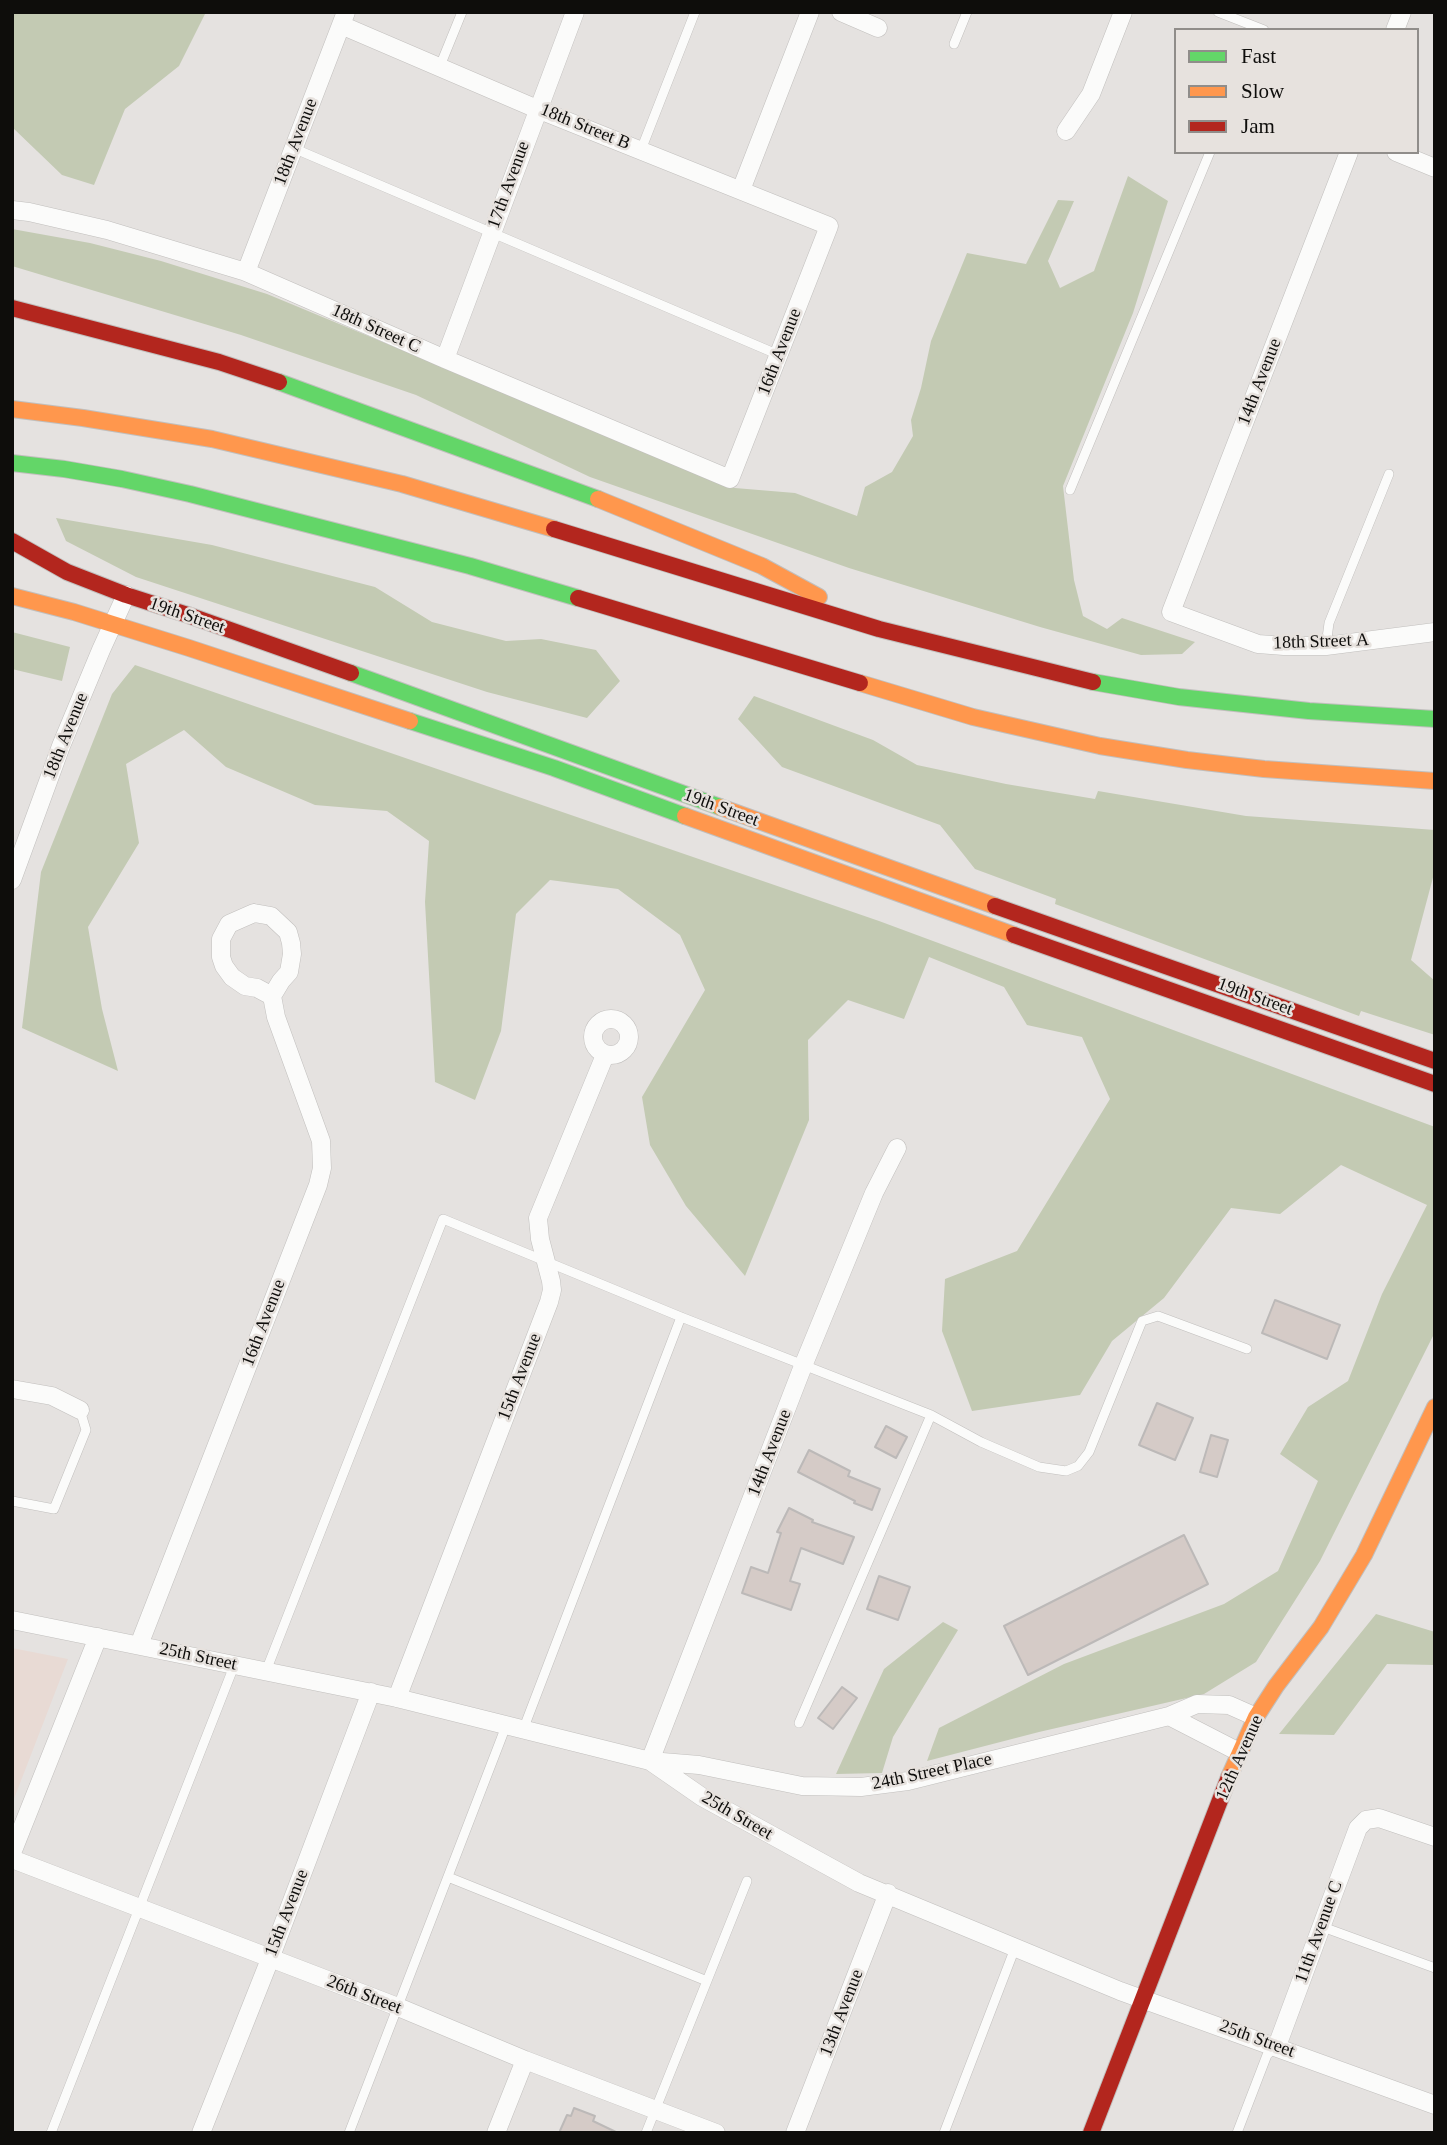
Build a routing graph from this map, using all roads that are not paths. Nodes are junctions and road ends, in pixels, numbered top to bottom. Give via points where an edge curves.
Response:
1 (462, 12) edge
2 (575, 12) edge
3 (695, 12) edge
4 (810, 12) edge
5 (841, 12) edge
6 (967, 12) edge
7 (1124, 12) edge
8 (1218, 12) edge
9 (344, 19) edge
10 (878, 28) dead end
11 (1259, 28) edge
12 (954, 44) dead end
13 (440, 66) junction
14 (537, 108) junction
15 (1066, 131) dead end
16 (293, 148) junction
17 (641, 150) junction
18 (1209, 154) edge
19 (1348, 154) edge
20 (1401, 154) edge
21 (1435, 168) edge
22 (741, 190) junction
23 (12, 210) edge
24 (830, 226) joint
25 (491, 233) junction
26 (247, 272) junction
27 (12, 309) edge
28 (779, 355) junction
29 (445, 359) junction
30 (12, 409) edge
31 (12, 463) edge
32 (1389, 474) dead end
33 (730, 479) joint
34 (1070, 490) dead end
35 (12, 541) edge
36 (126, 595) junction
37 (12, 596) edge
38 (1171, 612) joint
39 (113, 624) junction
40 (878, 629) junction
41 (1435, 632) edge
42 (1326, 646) junction
43 (1435, 719) edge
44 (1435, 781) edge
45 (12, 880) edge
46 (272, 996) junction
47 (605, 1055) dead end
48 (1435, 1061) edge
49 (1435, 1084) edge
50 (897, 1148) dead end
51 (546, 1262) junction
52 (681, 1317) junction
53 (1247, 1349) dead end
54 (803, 1366) junction
55 (12, 1389) edge
56 (1435, 1407) edge
57 (80, 1410) joint
58 (931, 1415) junction
59 (12, 1501) edge
60 (12, 1620) edge
61 (98, 1637) junction
62 (139, 1645) junction
63 (234, 1665) junction
64 (266, 1671) junction
65 (371, 1692) junction
66 (397, 1698) junction
67 (1169, 1716) junction
68 (1256, 1717) junction
69 (799, 1723) dead end
70 (514, 1728) junction
71 (1239, 1752) junction
72 (650, 1760) junction
73 (1435, 1837) edge
74 (12, 1853) edge
75 (12, 1859) edge
76 (449, 1877) junction
77 (747, 1881) dead end
78 (888, 1894) junction
79 (138, 1908) junction
80 (1320, 1926) junction
81 (1016, 1948) junction
82 (270, 1959) junction
83 (1435, 1968) edge
84 (707, 1981) junction
85 (1142, 1998) junction
86 (398, 2007) junction
87 (1277, 2046) junction
88 (525, 2060) junction
89 (1435, 2105) edge
90 (655, 2109) junction
91 (51, 2133) edge
92 (201, 2133) edge
93 (349, 2133) edge
94 (496, 2133) edge
95 (646, 2133) edge
96 (716, 2133) edge
97 (795, 2133) edge
98 (944, 2133) edge
99 (1091, 2133) edge
100 (1237, 2133) edge

1 - 13 lane
2 - 14 street, 17th Avenue
3 - 17 lane
4 - 22 street
5 - 10 street
6 - 12 lane
7 - 15 street via 1091,94
8 - 11 lane
9 - 13 street, 18th Street B
9 - 16 street, 18th Avenue
13 - 14 street, 18th Street B
14 - 17 street, 18th Street B
14 - 25 street, 17th Avenue
16 - 25 lane
16 - 26 street, 18th Avenue
17 - 22 street, 18th Street B
18 - 34 lane
19 - 38 street, 14th Avenue
20 - 21 street
22 - 24 street, 18th Street B
23 - 26 street, 18th Street C via 107,230
24 - 28 street, 16th Avenue
25 - 28 lane
25 - 29 street, 17th Avenue
26 - 29 street, 18th Street C
27 - 40 main road via 219,362 386,421 762,566
28 - 33 street, 16th Avenue
29 - 33 street, 18th Street C
30 - 40 main road via 212,439 402,484
31 - 44 main road via 190,494 470,566 973,718 1187,760
32 - 42 lane via 1329,623
35 - 36 main road, 19th Street via 67,572
36 - 39 street, 18th Avenue
36 - 48 main road, 19th Street
37 - 39 main road, 19th Street
38 - 42 street, 18th Street A via 1258,644
39 - 45 street, 18th Avenue via 61,746
39 - 49 main road, 19th Street via 554,768
40 - 43 main road via 1092,682 1179,697
41 - 42 street, 18th Street A
46 - 46 street via 289,972 291,943 288,932 271,916 254,913 229,924 221,939 221,957 232,977
46 - 62 street, 16th Avenue via 321,1141 322,1168
47 - 51 street, 15th Avenue via 538,1218
50 - 54 street, 14th Avenue
51 - 52 lane
51 - 64 lane via 443,1219
51 - 66 street, 15th Avenue via 552,1290 549,1302
52 - 54 lane
52 - 70 lane
53 - 58 lane via 1158,1316 1142,1321 1089,1452 1079,1466 1066,1471 1040,1467
54 - 58 lane
54 - 72 street, 14th Avenue
55 - 57 street via 52,1396
56 - 68 main road, 12th Avenue via 1364,1555 1321,1628
57 - 59 lane via 86,1430 54,1509
58 - 69 lane
60 - 61 street, 25th Street
61 - 62 street, 25th Street
61 - 74 street
62 - 63 street, 25th Street
63 - 64 street, 25th Street
63 - 79 lane
64 - 65 street, 25th Street
65 - 66 street, 25th Street
65 - 82 street, 15th Avenue
66 - 70 street, 25th Street
67 - 68 street, 24th Street Place via 1197,1704 1230,1705
67 - 71 street
67 - 72 street, 24th Street Place via 908,1781 861,1787 802,1786
68 - 71 main road, 12th Avenue
70 - 72 street, 25th Street
70 - 76 lane
71 - 85 main road, 12th Avenue
72 - 78 street, 25th Street via 713,1803 859,1883
73 - 80 street, 11th Avenue C via 1386,1819 1366,1820 1353,1837
75 - 79 street, 26th Street
76 - 84 lane
76 - 86 lane
77 - 84 lane
78 - 81 street, 25th Street
78 - 97 street, 13th Avenue
79 - 82 street, 26th Street
79 - 91 lane
80 - 83 lane
80 - 87 street, 11th Avenue C
81 - 85 street, 25th Street
81 - 98 lane
82 - 86 street, 26th Street
82 - 92 street, 15th Avenue
84 - 90 lane
85 - 87 street, 25th Street
85 - 99 main road, 12th Avenue
86 - 88 street, 26th Street
86 - 93 lane
87 - 89 street, 25th Street
87 - 100 lane via 1267,2055
88 - 90 street, 26th Street
88 - 94 street
90 - 95 lane
90 - 96 street, 26th Street

